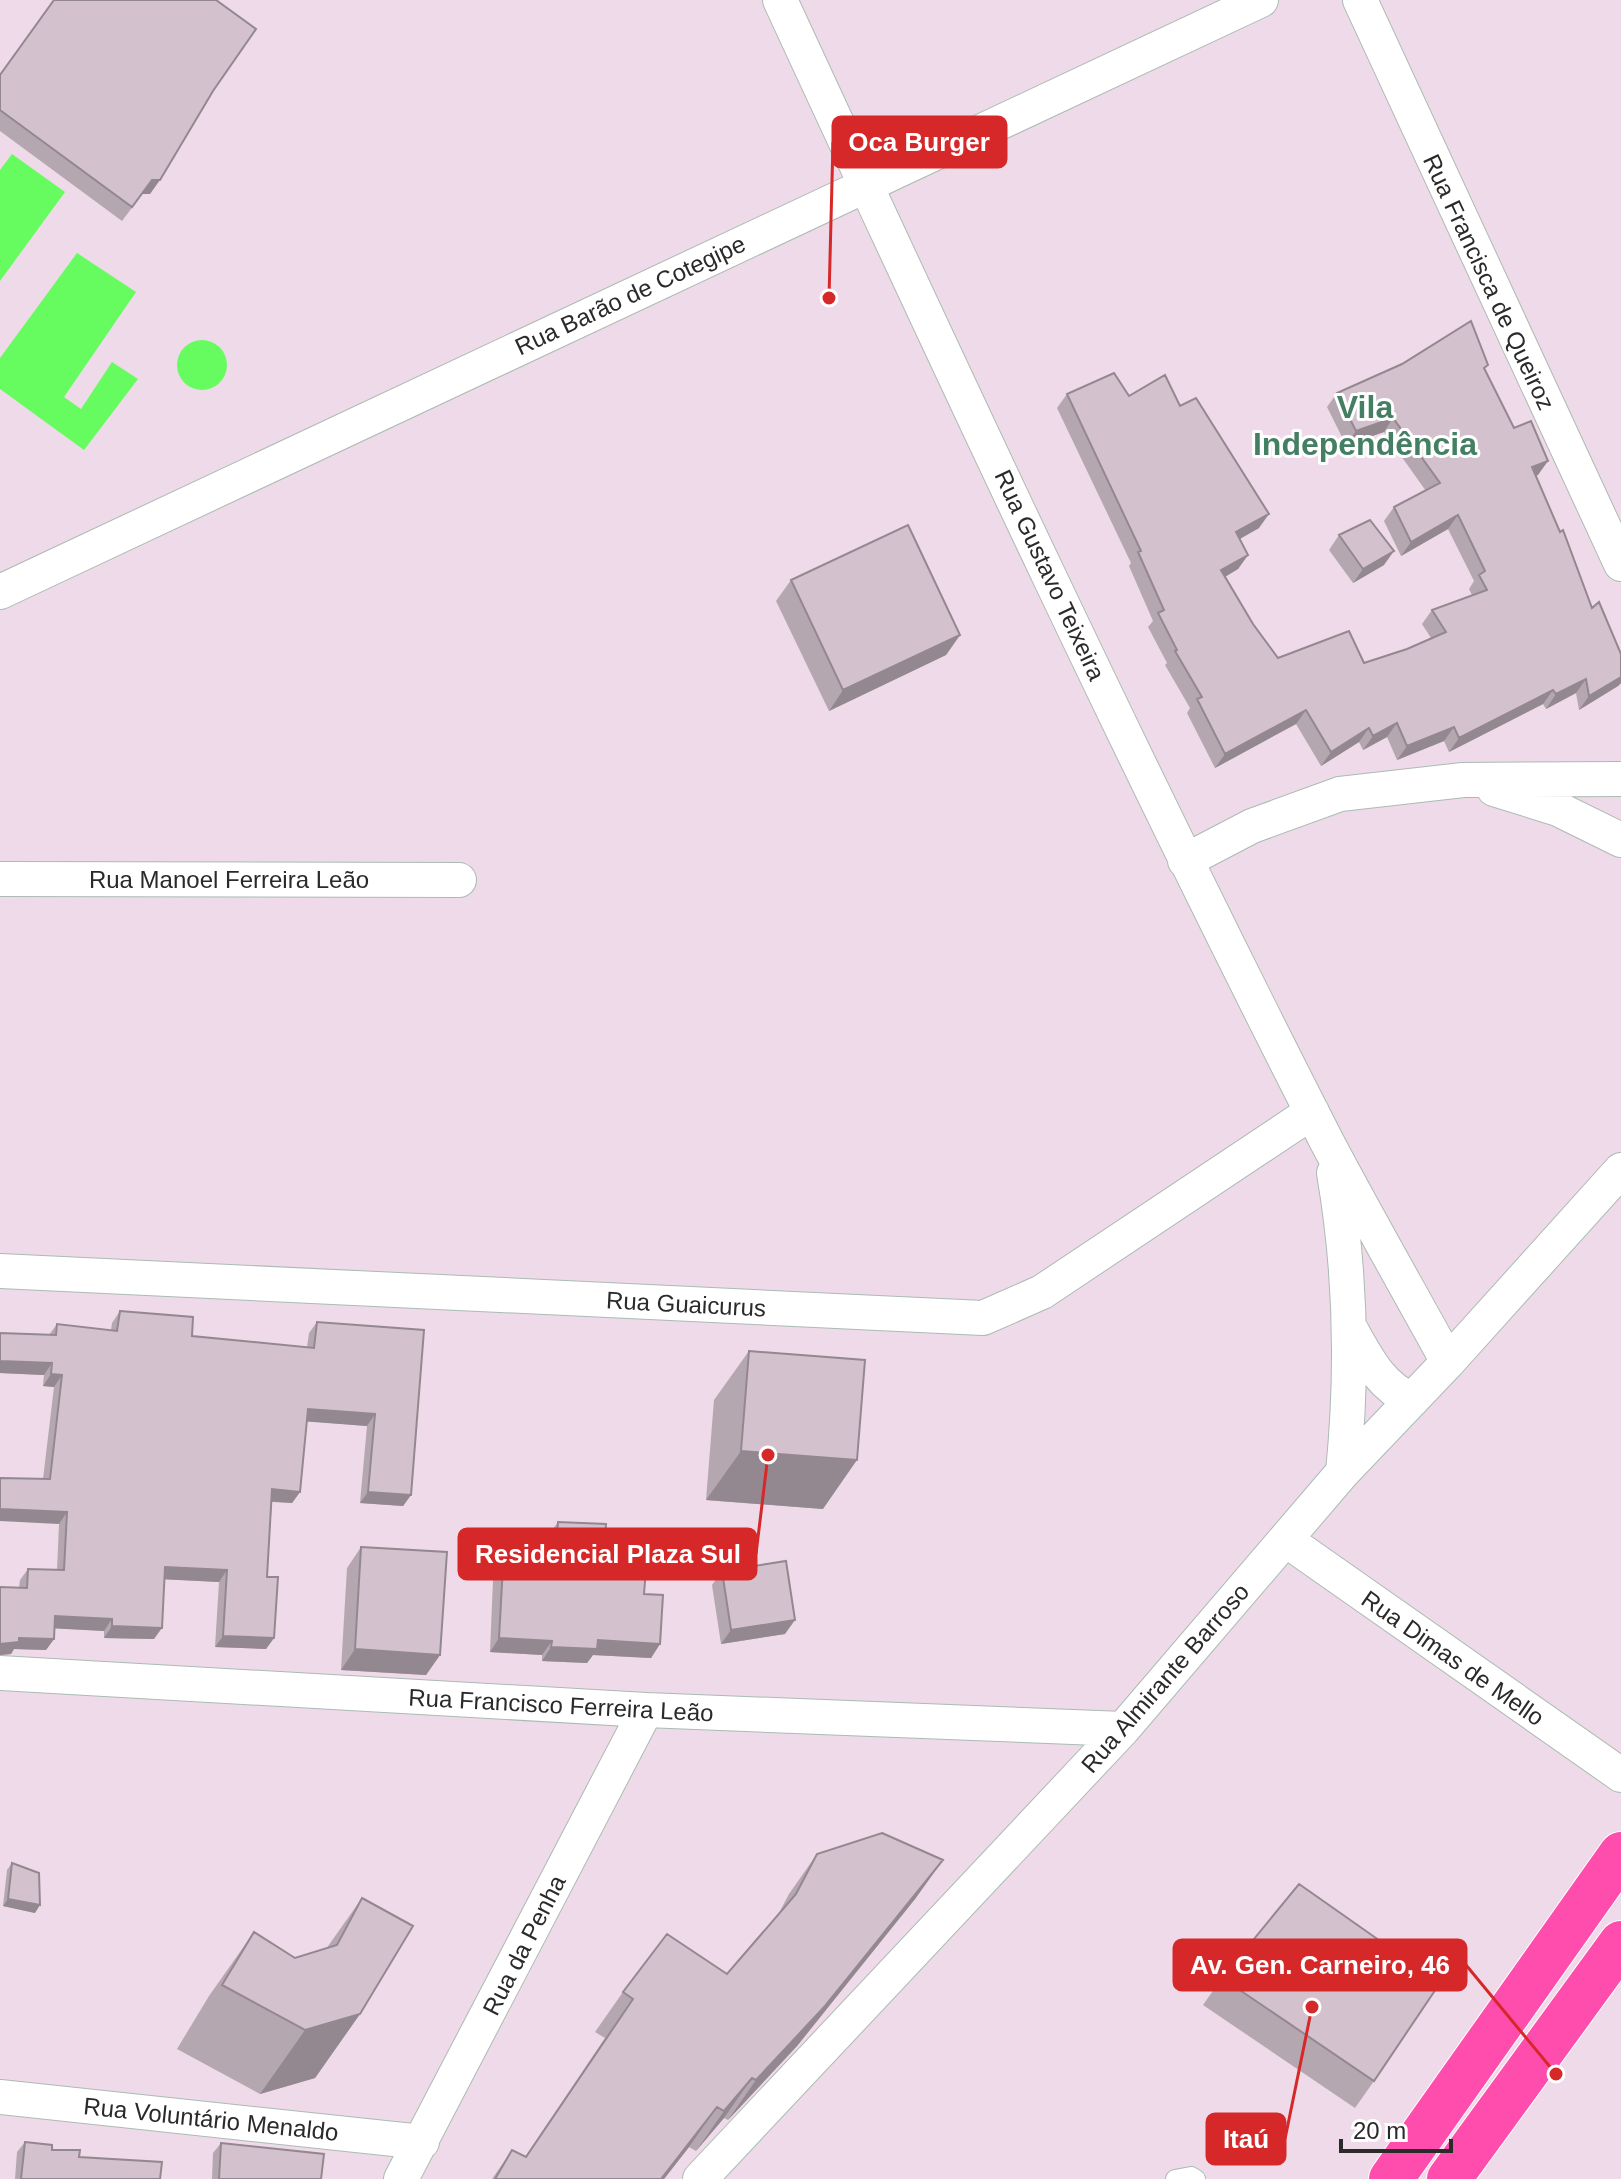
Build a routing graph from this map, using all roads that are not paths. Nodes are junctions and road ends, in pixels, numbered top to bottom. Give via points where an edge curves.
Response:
1 (780, 0) edge
2 (1261, 0) edge
3 (1360, 0) edge
4 (865, 184) junction
5 (1621, 564) edge
6 (0, 592) edge
7 (1621, 779) edge
8 (1463, 780) junction
9 (1621, 840) edge
10 (1185, 861) junction
11 (0, 879) edge
12 (459, 880) dead end
13 (1312, 1112) junction
14 (1329, 1145) junction
15 (1621, 1170) edge
16 (0, 1271) edge
17 (1348, 1324) junction
18 (1448, 1362) junction
19 (1412, 1400) junction
20 (1343, 1472) junction
21 (1286, 1540) junction
22 (0, 1673) edge
23 (646, 1710) junction
24 (1123, 1729) junction
25 (1621, 1775) edge
26 (1621, 1854) edge
27 (1621, 1943) edge
28 (0, 2097) edge
29 (422, 2142) junction
30 (401, 2179) edge
31 (700, 2179) edge
32 (1175, 2179) edge
33 (1196, 2179) edge
34 (1391, 2179) edge
35 (1449, 2179) edge

1 - 4 street, Rua Gustavo Teixeira
2 - 4 street, Rua Barão de Cotegipe
3 - 5 street, Rua Francisca de Queiroz
4 - 6 street, Rua Barão de Cotegipe
4 - 10 street, Rua Gustavo Teixeira
7 - 8 street
8 - 9 street via 1558,809
8 - 10 street via 1340,794 1252,826
10 - 13 street, Rua Gustavo Teixeira
11 - 12 street, Rua Manoel Ferreira Leão
13 - 14 street, Rua Gustavo Teixeira
13 - 16 street, Rua Guaicurus via 1042,1292 983,1318
14 - 17 street, Rua Gustavo Teixeira via 1344,1232
14 - 18 street, Rua Gustavo Teixeira
15 - 18 street, Rua Almirante Barroso
17 - 19 street, Rua Gustavo Teixeira via 1383,1382
17 - 20 street, Rua Gustavo Teixeira
18 - 19 street, Rua Almirante Barroso
19 - 20 street, Rua Almirante Barroso
20 - 21 street, Rua Almirante Barroso
21 - 24 street, Rua Almirante Barroso
21 - 25 street, Rua Dimas de Mello
22 - 23 street, Rua Francisco Ferreira Leão
23 - 24 street, Rua Francisco Ferreira Leão
23 - 29 street, Rua da Penha
24 - 31 street, Rua Almirante Barroso
26 - 34 main road
27 - 35 main road
28 - 29 street, Rua Voluntário Menaldo
29 - 30 street, Rua da Penha
32 - 33 lane

